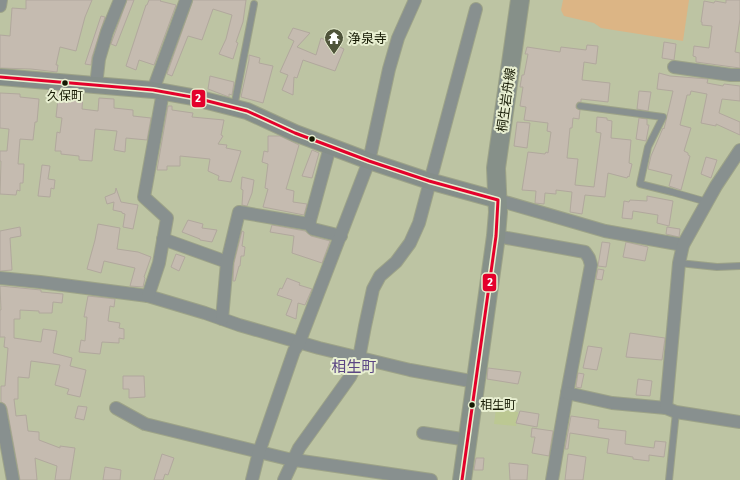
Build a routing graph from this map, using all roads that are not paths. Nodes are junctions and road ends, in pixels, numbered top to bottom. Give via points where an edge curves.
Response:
1 (1, 0) edge
2 (120, 0) edge
3 (186, 0) edge
4 (415, 0) edge
5 (520, 0) edge
6 (254, 4) dead end
7 (0, 6) edge
8 (476, 8) dead end
9 (674, 67) dead end
10 (740, 75) edge
11 (0, 77) edge
12 (96, 85) junction
13 (158, 91) junction
14 (580, 106) dead end
15 (234, 107) junction
16 (330, 147) junction
17 (740, 150) edge
18 (369, 161) junction
19 (429, 181) junction
20 (498, 200) junction
21 (707, 202) junction
22 (309, 224) junction
23 (341, 236) junction
24 (496, 236) junction
25 (163, 239) junction
26 (683, 245) junction
27 (226, 262) junction
28 (679, 263) junction
29 (740, 266) edge
30 (0, 278) edge
31 (148, 296) junction
32 (222, 319) junction
33 (299, 343) junction
34 (359, 358) junction
35 (476, 382) junction
36 (567, 393) junction
37 (116, 408) dead end
38 (0, 409) edge
39 (671, 410) junction
40 (740, 422) edge
41 (423, 433) dead end
42 (468, 440) junction
43 (259, 452) junction
44 (293, 459) junction
45 (13, 480) edge
46 (252, 480) edge
47 (284, 480) edge
48 (431, 480) edge
49 (462, 480) edge
50 (552, 480) edge
51 (669, 480) edge

1 - 7 street
2 - 12 street via 99,59
3 - 13 street
4 - 18 street via 388,69
5 - 20 main road, 桐生岩舟線 via 496,168
6 - 15 lane
8 - 19 street
9 - 10 street
11 - 12 street
12 - 13 street
13 - 15 street
13 - 25 street via 144,197 167,218
14 - 21 lane via 663,117 648,148 640,184
15 - 16 street
16 - 18 street
16 - 22 street
17 - 21 street
18 - 19 street
18 - 23 street
19 - 20 street
19 - 34 street via 419,223 410,243 396,262 380,276 373,289
20 - 24 main road, 桐生岩舟線
20 - 26 street via 604,231
21 - 26 street
22 - 23 street via 313,229
22 - 27 street via 239,212
23 - 33 street
24 - 35 main road, 桐生岩舟線
24 - 36 street via 585,252 589,258 591,265
25 - 27 street
25 - 31 street via 159,263
26 - 28 street
27 - 32 street
28 - 29 lane via 717,267
28 - 39 street
30 - 31 street
31 - 32 street
32 - 33 street
33 - 34 street
33 - 43 street
34 - 35 street
34 - 44 street via 350,377
35 - 42 main road, 桐生岩舟線
36 - 39 street via 612,403
36 - 50 street
37 - 43 street via 145,424
38 - 45 street
39 - 40 street
39 - 51 lane
41 - 42 street
42 - 49 main road, 桐生岩舟線
43 - 44 street
43 - 46 street
44 - 47 street
44 - 48 street

